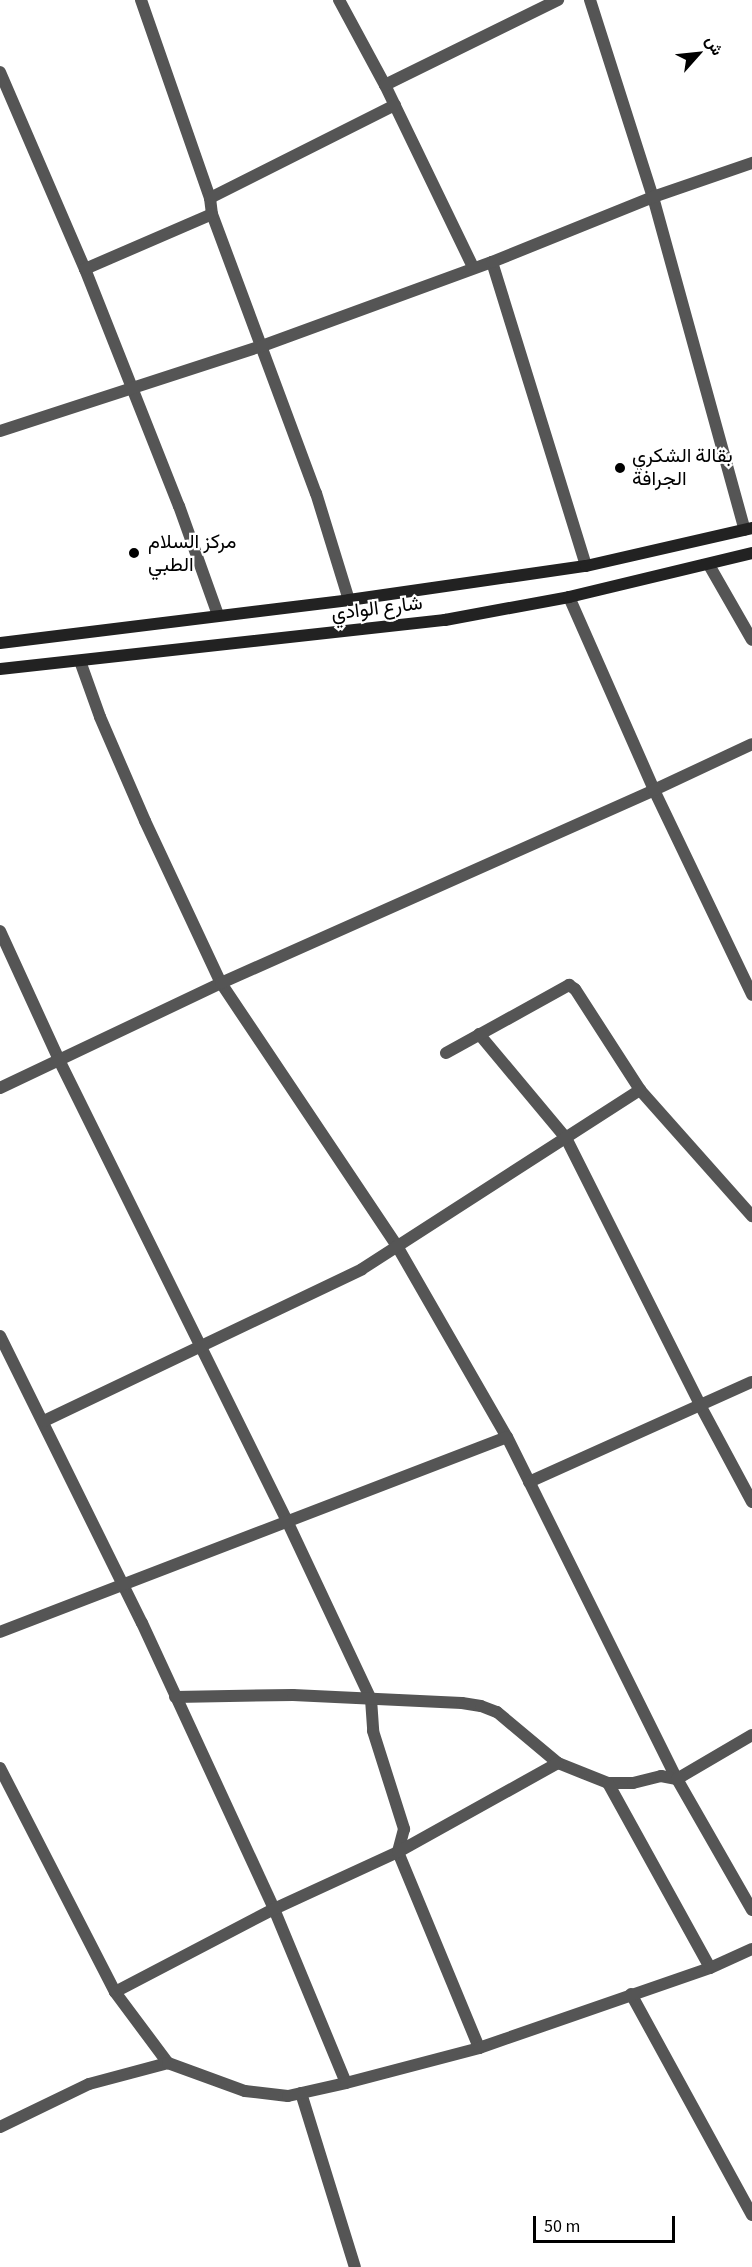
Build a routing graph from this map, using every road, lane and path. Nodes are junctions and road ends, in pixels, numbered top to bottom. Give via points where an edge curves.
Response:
1 (141, 0) edge
2 (339, 0) edge
3 (558, 0) edge
4 (590, 0) edge
5 (0, 72) edge
6 (385, 85) junction
7 (395, 105) junction
8 (752, 163) edge
9 (653, 196) junction
10 (210, 198) junction
11 (212, 214) junction
12 (492, 262) junction
13 (473, 267) junction
14 (85, 269) junction
15 (262, 346) junction
16 (130, 387) junction
17 (0, 432) edge
18 (749, 529) edge
19 (752, 553) edge
20 (709, 565) junction
21 (586, 566) junction
22 (570, 597) junction
23 (349, 600) junction
24 (218, 615) junction
25 (752, 640) edge
26 (0, 643) edge
27 (80, 661) junction
28 (0, 669) edge
29 (752, 744) edge
30 (654, 790) junction
31 (0, 932) edge
32 (221, 983) junction
33 (752, 995) edge
34 (479, 1034) junction
35 (446, 1053) dead end
36 (59, 1060) junction
37 (0, 1088) edge
38 (640, 1090) junction
39 (566, 1138) junction
40 (752, 1216) edge
41 (397, 1246) junction
42 (0, 1336) edge
43 (202, 1348) junction
44 (752, 1382) edge
45 (700, 1406) junction
46 (44, 1421) junction
47 (507, 1437) junction
48 (529, 1482) junction
49 (752, 1502) edge
50 (288, 1523) junction
51 (125, 1586) junction
52 (0, 1632) edge
53 (175, 1697) junction
54 (371, 1699) junction
55 (752, 1735) edge
56 (558, 1763) junction
57 (0, 1768) edge
58 (677, 1779) junction
59 (608, 1783) junction
60 (398, 1852) junction
61 (274, 1909) junction
62 (752, 1910) edge
63 (752, 1949) edge
64 (710, 1968) junction
65 (115, 1992) junction
66 (631, 1994) junction
67 (479, 2048) junction
68 (168, 2063) junction
69 (346, 2084) junction
70 (301, 2093) junction
71 (0, 2127) edge
72 (752, 2214) edge
73 (355, 2267) edge

1 - 10 street
2 - 6 street
3 - 6 street
4 - 9 street
5 - 14 street
6 - 7 street
7 - 10 street
7 - 13 street
8 - 9 street
9 - 12 street
9 - 18 street
10 - 11 street
11 - 14 street
11 - 15 street
12 - 13 street
12 - 21 street
13 - 15 street
14 - 16 street
15 - 16 street
15 - 23 street via 316,493
16 - 17 street
16 - 24 street
18 - 21 main road, شارع الوادي
19 - 20 main road, شارع الوادي
20 - 22 main road, شارع الوادي
20 - 25 street
21 - 23 main road, شارع الوادي
22 - 27 main road, شارع الوادي via 445,620
22 - 30 street
23 - 24 main road, شارع الوادي
24 - 26 main road, شارع الوادي
27 - 28 main road, شارع الوادي
27 - 32 street via 123,769
29 - 30 street
30 - 32 street
30 - 33 street
31 - 36 street
32 - 36 street
32 - 41 street
34 - 35 street
34 - 38 street via 569,985
34 - 39 street
36 - 37 street
36 - 43 street
38 - 39 street
38 - 40 street
39 - 41 street
39 - 45 street
41 - 43 street via 363,1269
41 - 47 street
42 - 46 street
43 - 46 street
43 - 50 street
44 - 45 street
45 - 48 street
45 - 49 street
46 - 51 street
47 - 48 street
47 - 50 street
48 - 58 street
50 - 51 street
50 - 54 street
51 - 52 street
51 - 53 street
53 - 54 street via 293,1695
53 - 61 street
54 - 56 street via 481,1706 497,1712
54 - 60 street via 373,1731 404,1829
55 - 58 street
56 - 59 street
56 - 60 street
57 - 65 street
58 - 59 street via 661,1776 633,1783
58 - 62 street
59 - 64 street
60 - 61 street
60 - 67 street
61 - 65 street
61 - 69 street
63 - 64 street
64 - 66 street
65 - 68 street
66 - 67 street
66 - 72 street
67 - 69 street
68 - 70 street via 244,2091 288,2096
68 - 71 street via 88,2084
69 - 70 street
70 - 73 street

